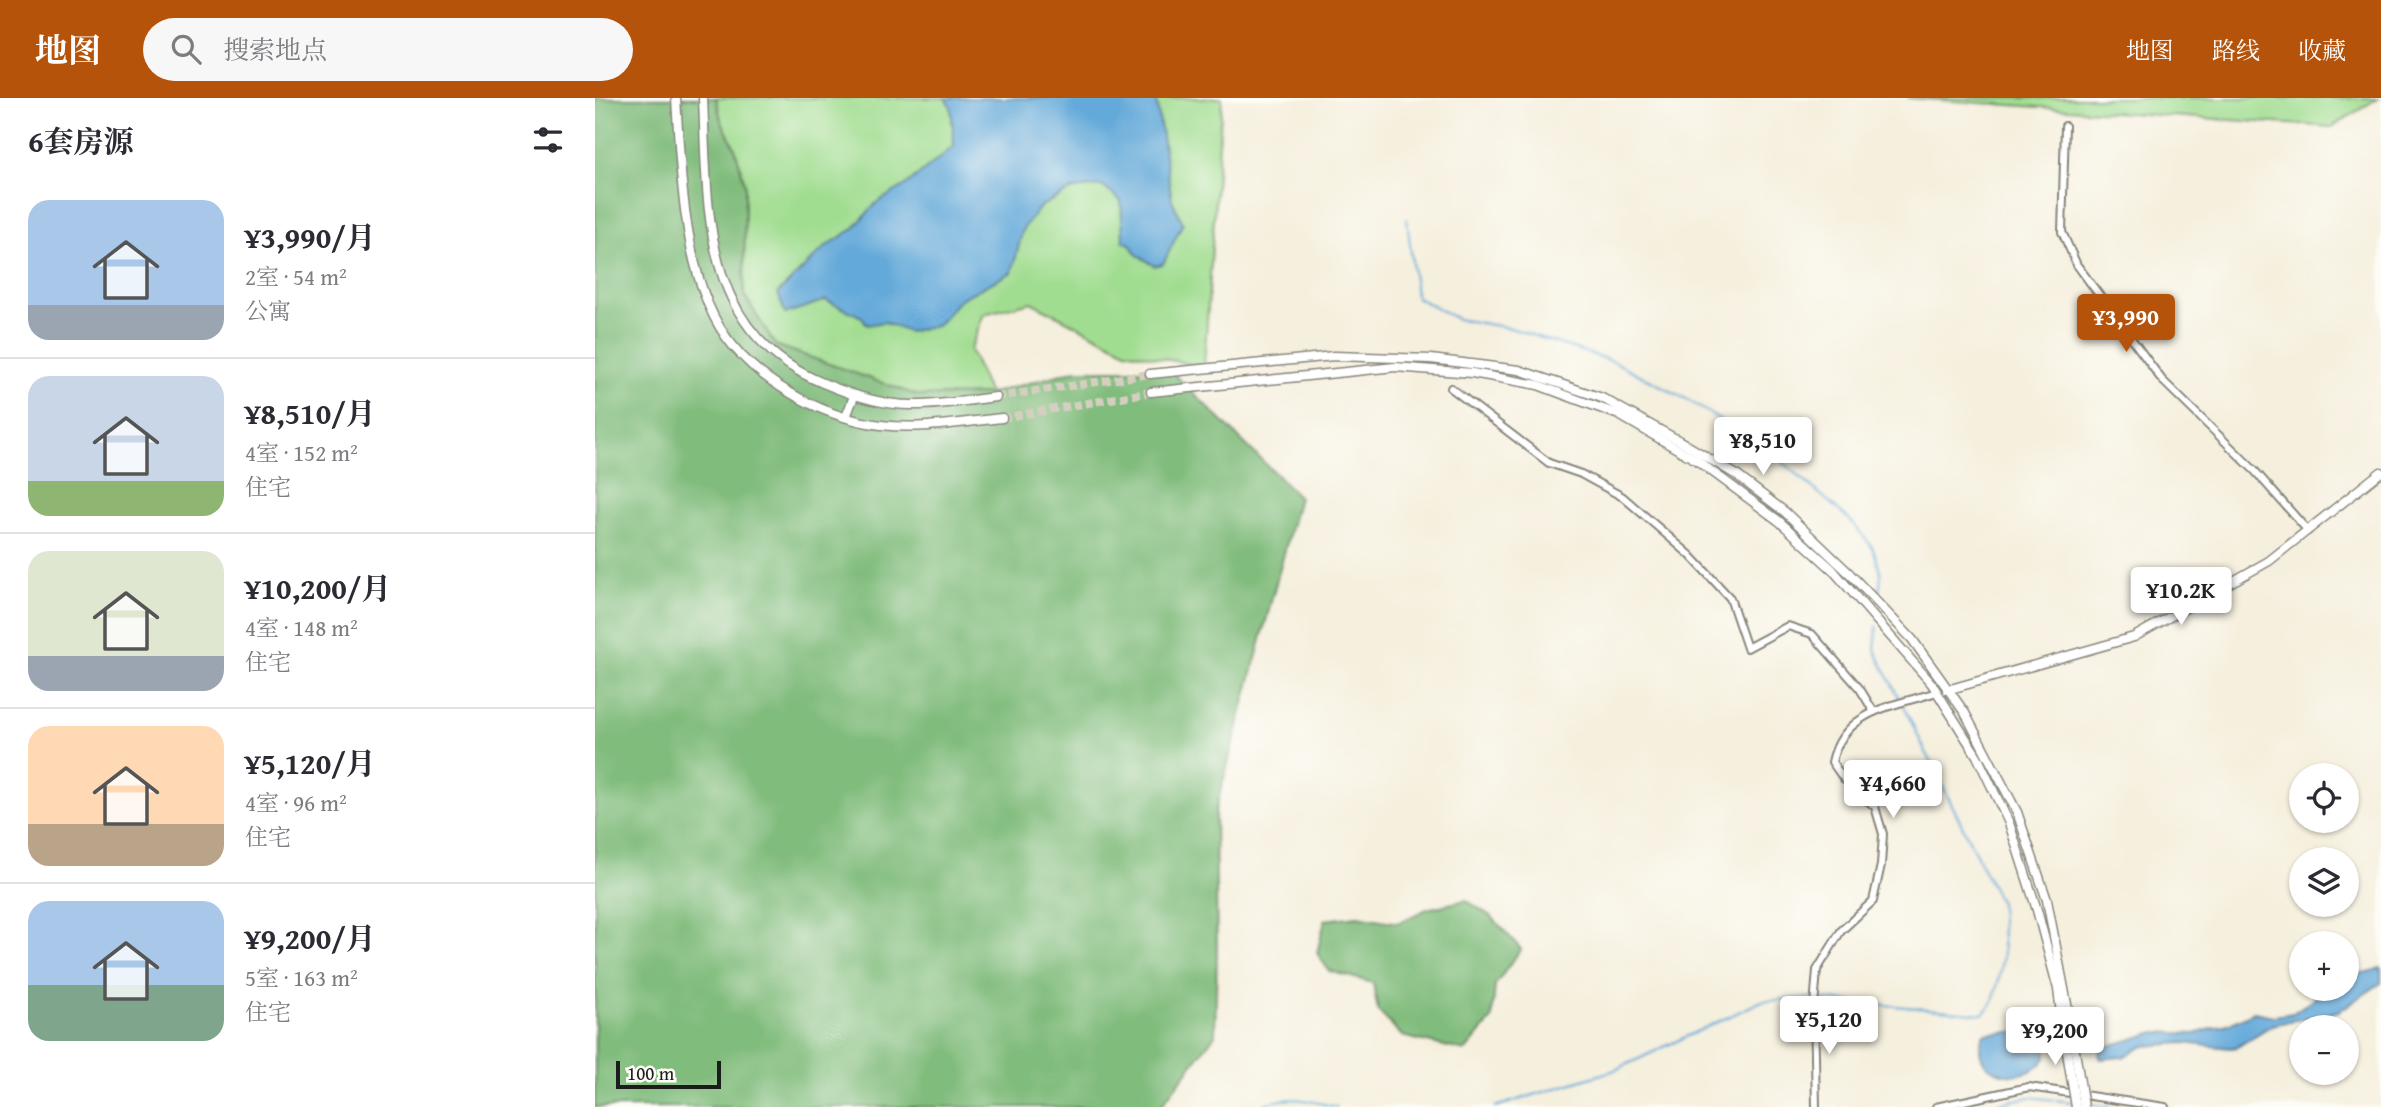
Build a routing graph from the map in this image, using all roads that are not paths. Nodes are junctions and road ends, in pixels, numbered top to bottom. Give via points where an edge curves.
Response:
1 (676, 98) edge
2 (703, 98) edge
3 (2065, 126) dead end
4 (1150, 374) tunnel mouth
5 (1451, 388) dead end
6 (1151, 392) tunnel mouth
7 (854, 396) junction
8 (996, 397) tunnel mouth
9 (846, 418) junction
10 (1003, 418) tunnel mouth
11 (2381, 472) edge
12 (1766, 498) junction
13 (1761, 508) junction
14 (1800, 526) junction
15 (2308, 531) junction
16 (1791, 533) junction
17 (1949, 689) junction
18 (1937, 692) joint
19 (1874, 712) junction
20 (2066, 1021) junction
21 (1816, 1107) edge
22 (1936, 1107) edge
23 (2076, 1107) edge
24 (2084, 1107) edge
25 (2165, 1107) edge

1 - 9 main road via 687,227 702,290 718,324 733,346 769,380
2 - 7 main road via 708,207 719,265 739,316 782,360 812,379
3 - 15 street via 2062,232 2077,265 2162,380 2255,471
4 - 12 main road via 1334,356 1431,359 1519,370 1602,398 1735,474
5 - 19 street via 1549,463 1623,497 1690,555 1730,597 1747,648 1788,626 1812,634
6 - 13 main road via 1395,367 1472,373 1538,385 1619,415 1698,461
7 - 8 main road via 914,406
7 - 9 main road
9 - 10 main road via 881,425
11 - 15 main road
12 - 13 main road via 1774,510
12 - 14 main road
13 - 16 main road
14 - 16 main road via 1790,521
14 - 17 main road via 1912,639
15 - 17 main road via 2269,561 2134,637
16 - 20 main road via 1832,569 1932,684 1977,756 2008,823
17 - 18 main road
17 - 20 main road via 2017,812 2047,900
18 - 19 street
19 - 21 street via 1846,732 1832,762 1875,807 1882,834 1881,865 1873,901 1841,932 1817,970
20 - 23 main road, bridge
20 - 24 main road, bridge
22 - 25 street via 2029,1087

